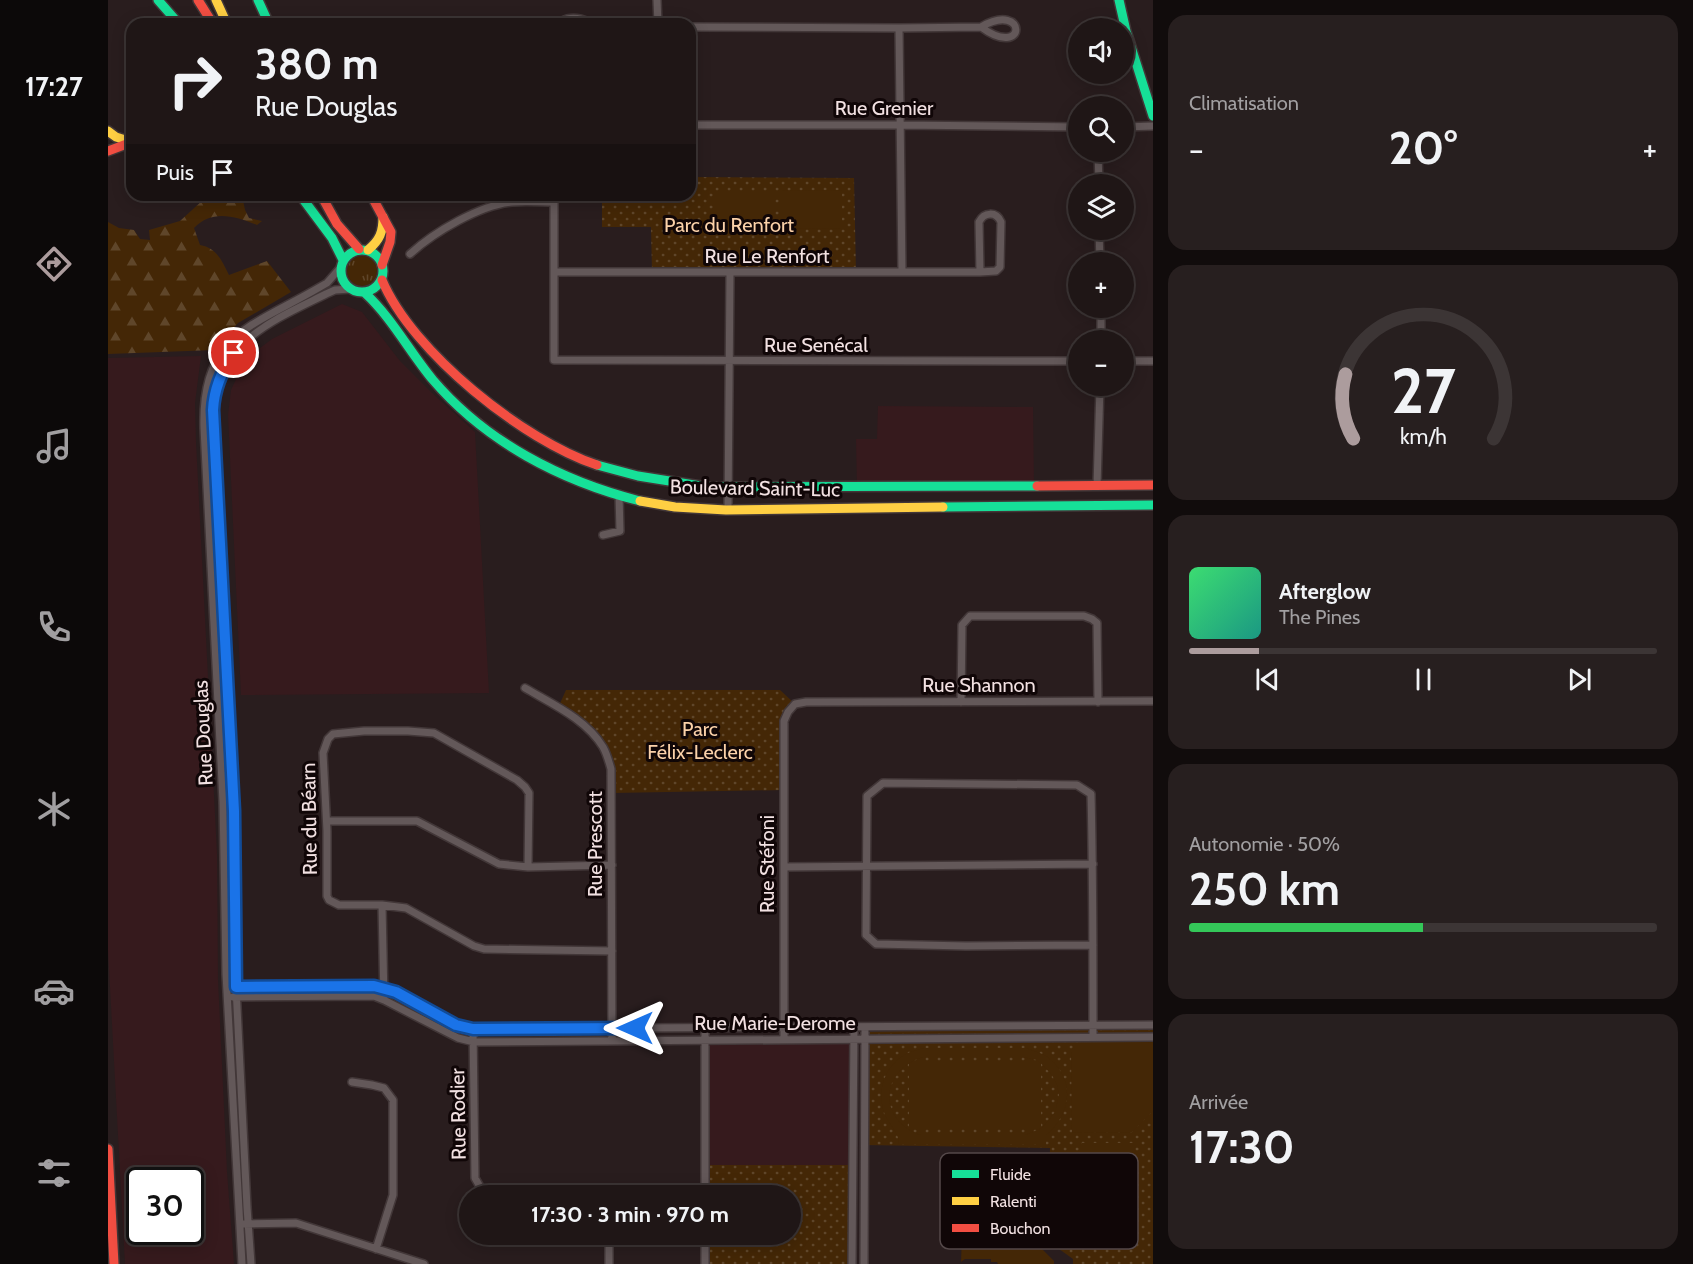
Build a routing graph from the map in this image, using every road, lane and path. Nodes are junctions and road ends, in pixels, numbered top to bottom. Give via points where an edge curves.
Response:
1 (158, 0) edge
2 (198, 0) edge
3 (216, 0) edge
4 (258, 0) edge
5 (657, 0) edge
6 (1119, 0) edge
7 (174, 18) edge
8 (209, 18) edge
9 (224, 18) edge
10 (266, 18) edge
11 (658, 18) edge
12 (696, 27) edge
13 (981, 27) junction
14 (899, 28) junction
15 (1153, 117) edge
16 (696, 125) edge
17 (901, 125) junction
18 (1153, 126) edge
19 (1068, 127) edge
20 (1134, 127) edge
21 (108, 131) edge
22 (126, 140) edge
23 (126, 144) edge
24 (108, 151) edge
25 (304, 201) edge
26 (324, 201) edge
27 (374, 201) edge
28 (522, 201) edge
29 (554, 201) edge
30 (383, 217) junction
31 (364, 250) junction
32 (410, 254) dead end
33 (342, 263) junction
34 (382, 265) junction
35 (554, 272) junction
36 (902, 272) junction
37 (980, 272) junction
38 (730, 273) junction
39 (382, 280) junction
40 (351, 289) junction
41 (365, 293) junction
42 (729, 361) junction
43 (1068, 361) edge
44 (1134, 361) edge
45 (1153, 361) edge
46 (1100, 396) edge
47 (1153, 485) edge
48 (1097, 486) junction
49 (728, 488) junction
50 (619, 495) junction
51 (1153, 505) edge
52 (728, 510) junction
53 (603, 535) dead end
54 (525, 688) dead end
55 (1153, 701) edge
56 (806, 702) joint
57 (961, 702) junction
58 (1098, 702) junction
59 (327, 820) junction
60 (1093, 864) junction
61 (612, 865) junction
62 (867, 866) junction
63 (528, 867) junction
64 (784, 867) junction
65 (382, 905) junction
66 (1093, 945) junction
67 (612, 951) junction
68 (236, 987) junction
69 (227, 988) junction
70 (383, 988) junction
71 (237, 996) junction
72 (227, 997) junction
73 (384, 1000) junction
74 (1153, 1025) edge
75 (1093, 1026) junction
76 (784, 1027) junction
77 (854, 1027) junction
78 (865, 1027) junction
79 (612, 1028) junction
80 (705, 1028) junction
81 (473, 1029) junction
82 (1093, 1037) junction
83 (1153, 1037) edge
84 (854, 1039) junction
85 (865, 1039) junction
86 (705, 1040) junction
87 (784, 1040) junction
88 (612, 1041) junction
89 (474, 1042) junction
90 (352, 1082) dead end
91 (108, 1149) edge
92 (479, 1185) edge
93 (705, 1185) edge
94 (853, 1208) junction
95 (864, 1209) junction
96 (239, 1224) junction
97 (248, 1224) junction
98 (609, 1245) edge
99 (705, 1245) edge
100 (376, 1249) junction
101 (114, 1264) edge
102 (242, 1264) edge
103 (251, 1264) edge
104 (424, 1264) edge
105 (609, 1264) edge
106 (705, 1264) edge
107 (852, 1264) edge
108 (864, 1264) edge

1 - 7 main road
2 - 8 main road
3 - 9 main road
4 - 10 main road
5 - 11 street
6 - 15 main road
12 - 14 street
13 - 13 street via 1007,37 1017,30 1014,19 1007,16 991,19
13 - 14 street
14 - 17 street
16 - 17 street, Rue Grenier
17 - 19 street, Rue Grenier
17 - 36 street
18 - 20 street
21 - 22 main road
23 - 24 main road
25 - 33 main road via 332,238
26 - 31 main road via 349,240
27 - 30 main road
28 - 32 street via 477,211 425,240
29 - 35 street
30 - 31 main road via 378,242
30 - 34 main road via 391,229 391,238
31 - 33 main road via 350,252
31 - 34 main road via 378,257
33 - 40 main road via 343,280
33 - 69 street, Rue Douglas via 327,283 234,337 214,368 204,398 223,802
34 - 39 main road
35 - 38 street, Rue Le Renfort
35 - 42 street, Rue Senécal via 555,360
36 - 37 street, Rue Le Renfort
36 - 38 street, Rue Le Renfort
37 - 37 street via 1000,267 1001,222 994,214 979,222
38 - 42 street
39 - 41 main road via 374,290
39 - 49 main road, Boulevard Saint-Luc via 388,296 432,352 530,433 615,471 668,483
40 - 41 main road
40 - 68 street, Rue Douglas via 334,290 248,338 225,366 214,398 234,811
41 - 50 main road, Boulevard Saint-Luc via 389,318 417,362 468,415 537,462 586,485
42 - 43 street, Rue Senécal
42 - 49 street
44 - 45 street
46 - 48 street
47 - 48 main road, Boulevard Saint-Luc
48 - 49 main road, Boulevard Saint-Luc
49 - 52 street
50 - 52 main road, Boulevard Saint-Luc via 679,507
50 - 53 street via 620,531
51 - 52 main road, Boulevard Saint-Luc
54 - 61 street, Rue Prescott via 574,717 603,747 611,769
55 - 58 street, Rue Shannon
56 - 57 street, Rue Shannon
56 - 64 street, Rue Stéfoni via 795,704 784,721
57 - 58 street, Rue Shannon
57 - 58 street via 962,625 970,616 1092,619 1097,623
59 - 63 street via 417,821 499,864
59 - 63 street, Rue du Béarn via 324,753 333,734 434,733 525,787 530,805
59 - 65 street, Rue du Béarn via 329,900 339,905
60 - 62 street
60 - 62 street via 1091,794 1077,785 883,783 867,796
60 - 66 street
61 - 63 street
61 - 67 street, Rue Prescott
62 - 64 street
62 - 66 street via 866,935 876,944
64 - 76 street, Rue Stéfoni
65 - 67 street, Rue du Béarn via 405,908 484,949
65 - 70 street
66 - 75 street
67 - 79 street, Rue Prescott
68 - 69 street, Rue Marie-Derome
68 - 70 street, Rue Marie-Derome
68 - 71 street, Rue Douglas
69 - 72 street, Rue Douglas
70 - 73 street
70 - 81 street, Rue Marie-Derome via 456,1025
71 - 72 street, Rue Marie-Derome
71 - 73 street, Rue Marie-Derome via 374,996
71 - 97 street, Rue Douglas
72 - 96 street, Rue Douglas
73 - 89 street, Rue Marie-Derome via 458,1038
74 - 75 street, Rue Marie-Derome
75 - 78 street, Rue Marie-Derome
75 - 82 street
76 - 77 street, Rue Marie-Derome
76 - 80 street, Rue Marie-Derome
76 - 87 street, Rue Stéfoni
77 - 78 street, Rue Marie-Derome
77 - 84 street
78 - 85 street
79 - 80 street, Rue Marie-Derome
79 - 81 street, Rue Marie-Derome
79 - 88 street, Rue Prescott
80 - 86 street
81 - 89 street, Rue Rodier
82 - 83 street, Rue Marie-Derome
82 - 85 street, Rue Marie-Derome
84 - 85 street, Rue Marie-Derome
84 - 87 street, Rue Marie-Derome
84 - 94 street
85 - 95 street
86 - 87 street, Rue Marie-Derome
86 - 88 street, Rue Marie-Derome
86 - 93 street
88 - 89 street, Rue Marie-Derome
89 - 92 street, Rue Rodier via 475,1178
90 - 100 street via 384,1088 393,1100 393,1195
91 - 101 main road
94 - 95 street
94 - 107 street
95 - 108 street
96 - 97 street
96 - 102 street, Rue Douglas
97 - 100 street via 296,1223
97 - 103 street, Rue Douglas
98 - 105 street
99 - 106 street
100 - 104 street

